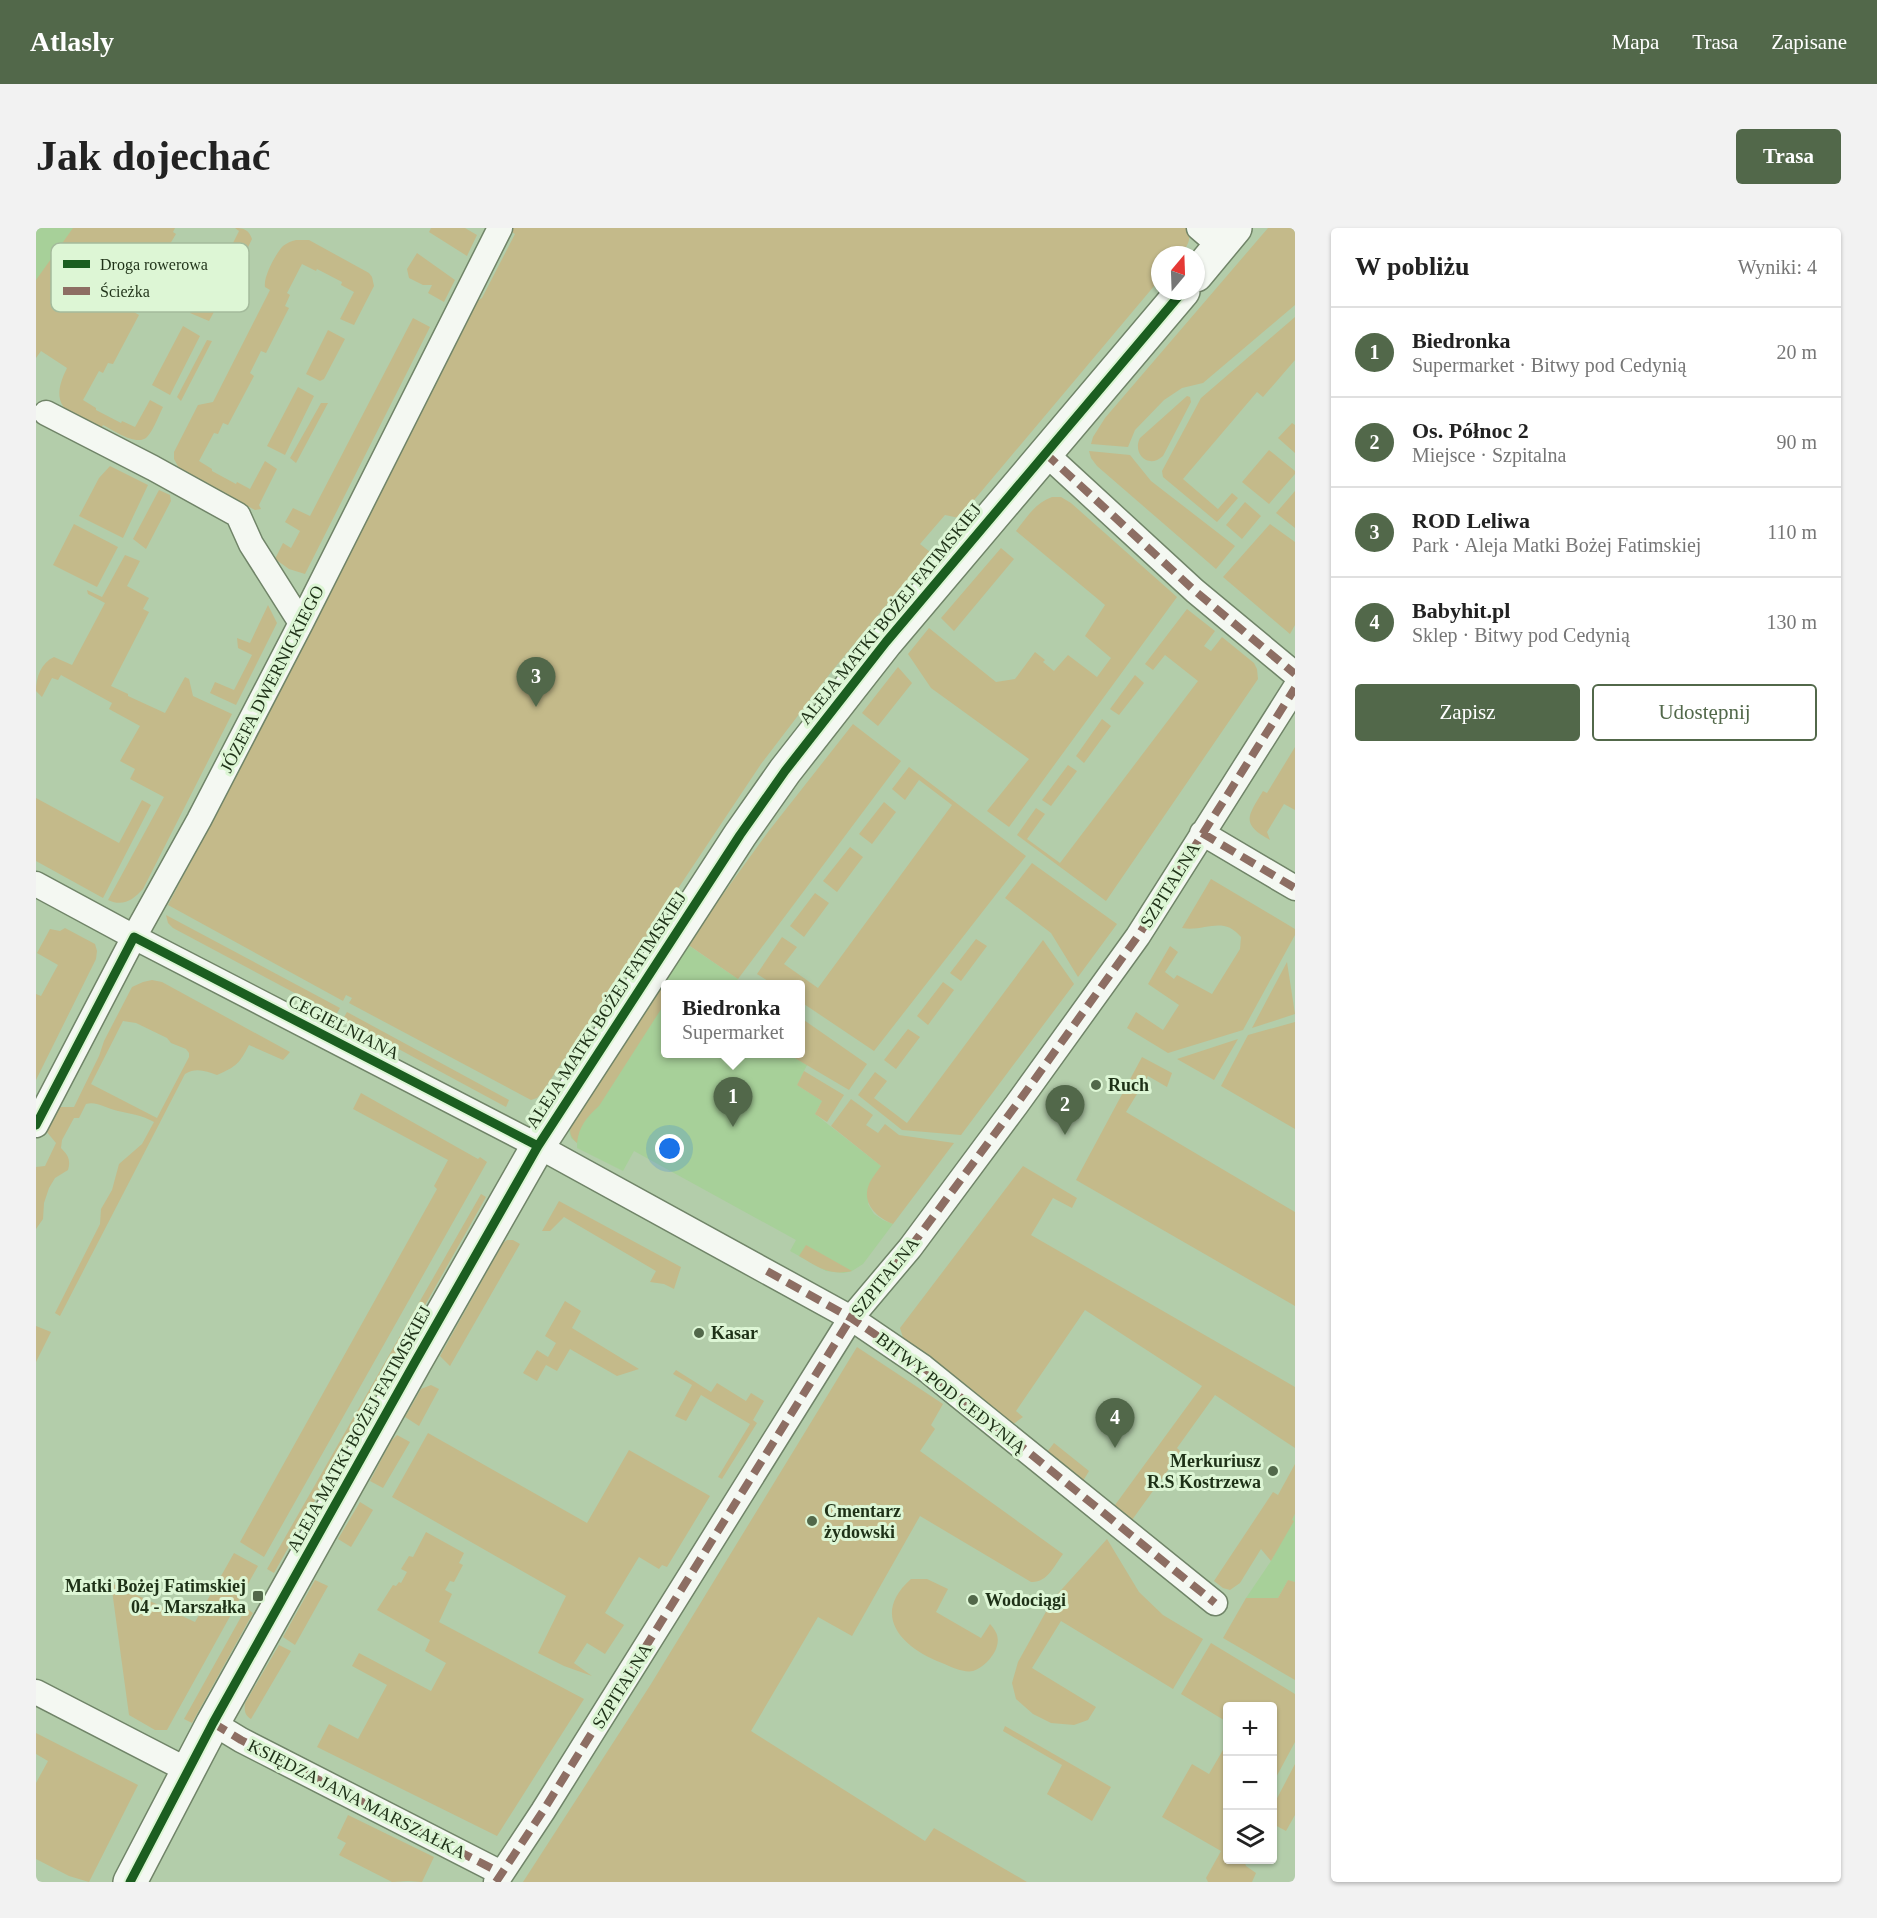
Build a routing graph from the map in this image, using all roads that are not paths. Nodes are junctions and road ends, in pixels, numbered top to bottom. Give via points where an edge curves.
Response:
1 (500, 228) edge
2 (1218, 234) edge
3 (1205, 258) edge
4 (1175, 300) edge
5 (46, 413) dead end
6 (1045, 453) junction
7 (301, 623) junction
8 (1295, 674) edge
9 (1295, 688) edge
10 (1202, 833) junction
11 (36, 884) edge
12 (1295, 888) edge
13 (134, 937) junction
14 (36, 1125) edge
15 (538, 1146) junction
16 (851, 1317) junction
17 (1215, 1603) dead end
18 (36, 1692) edge
19 (213, 1723) junction
20 (187, 1770) junction
21 (499, 1878) edge
22 (130, 1882) edge

1 - 7 street, JÓZEFA DWERNICKIEGO
2 - 3 street
4 - 6 street, ALEJA MATKI BOŻEJ FATIMSKIEJ
5 - 7 street via 238,515 251,544
6 - 8 street via 1196,591
6 - 15 street, ALEJA MATKI BOŻEJ FATIMSKIEJ via 886,642 785,771
7 - 13 street, JÓZEFA DWERNICKIEGO
9 - 10 street, SZPITALNA
10 - 12 street
10 - 16 street, SZPITALNA via 1138,936 1038,1076 910,1248
11 - 13 street, CEGIELNIANA
13 - 14 street, JÓZEFA DWERNICKIEGO
13 - 15 street, CEGIELNIANA
15 - 16 street, BITWY POD CEDYNIĄ
15 - 19 street, ALEJA MATKI BOŻEJ FATIMSKIEJ
16 - 17 street, BITWY POD CEDYNIĄ via 922,1367
16 - 21 street, SZPITALNA
18 - 20 street
19 - 20 street, ALEJA MATKI BOŻEJ FATIMSKIEJ
19 - 21 street, KSIĘDZA JANA MARSZAŁKA
20 - 22 street, ALEJA MATKI BOŻEJ FATIMSKIEJ

